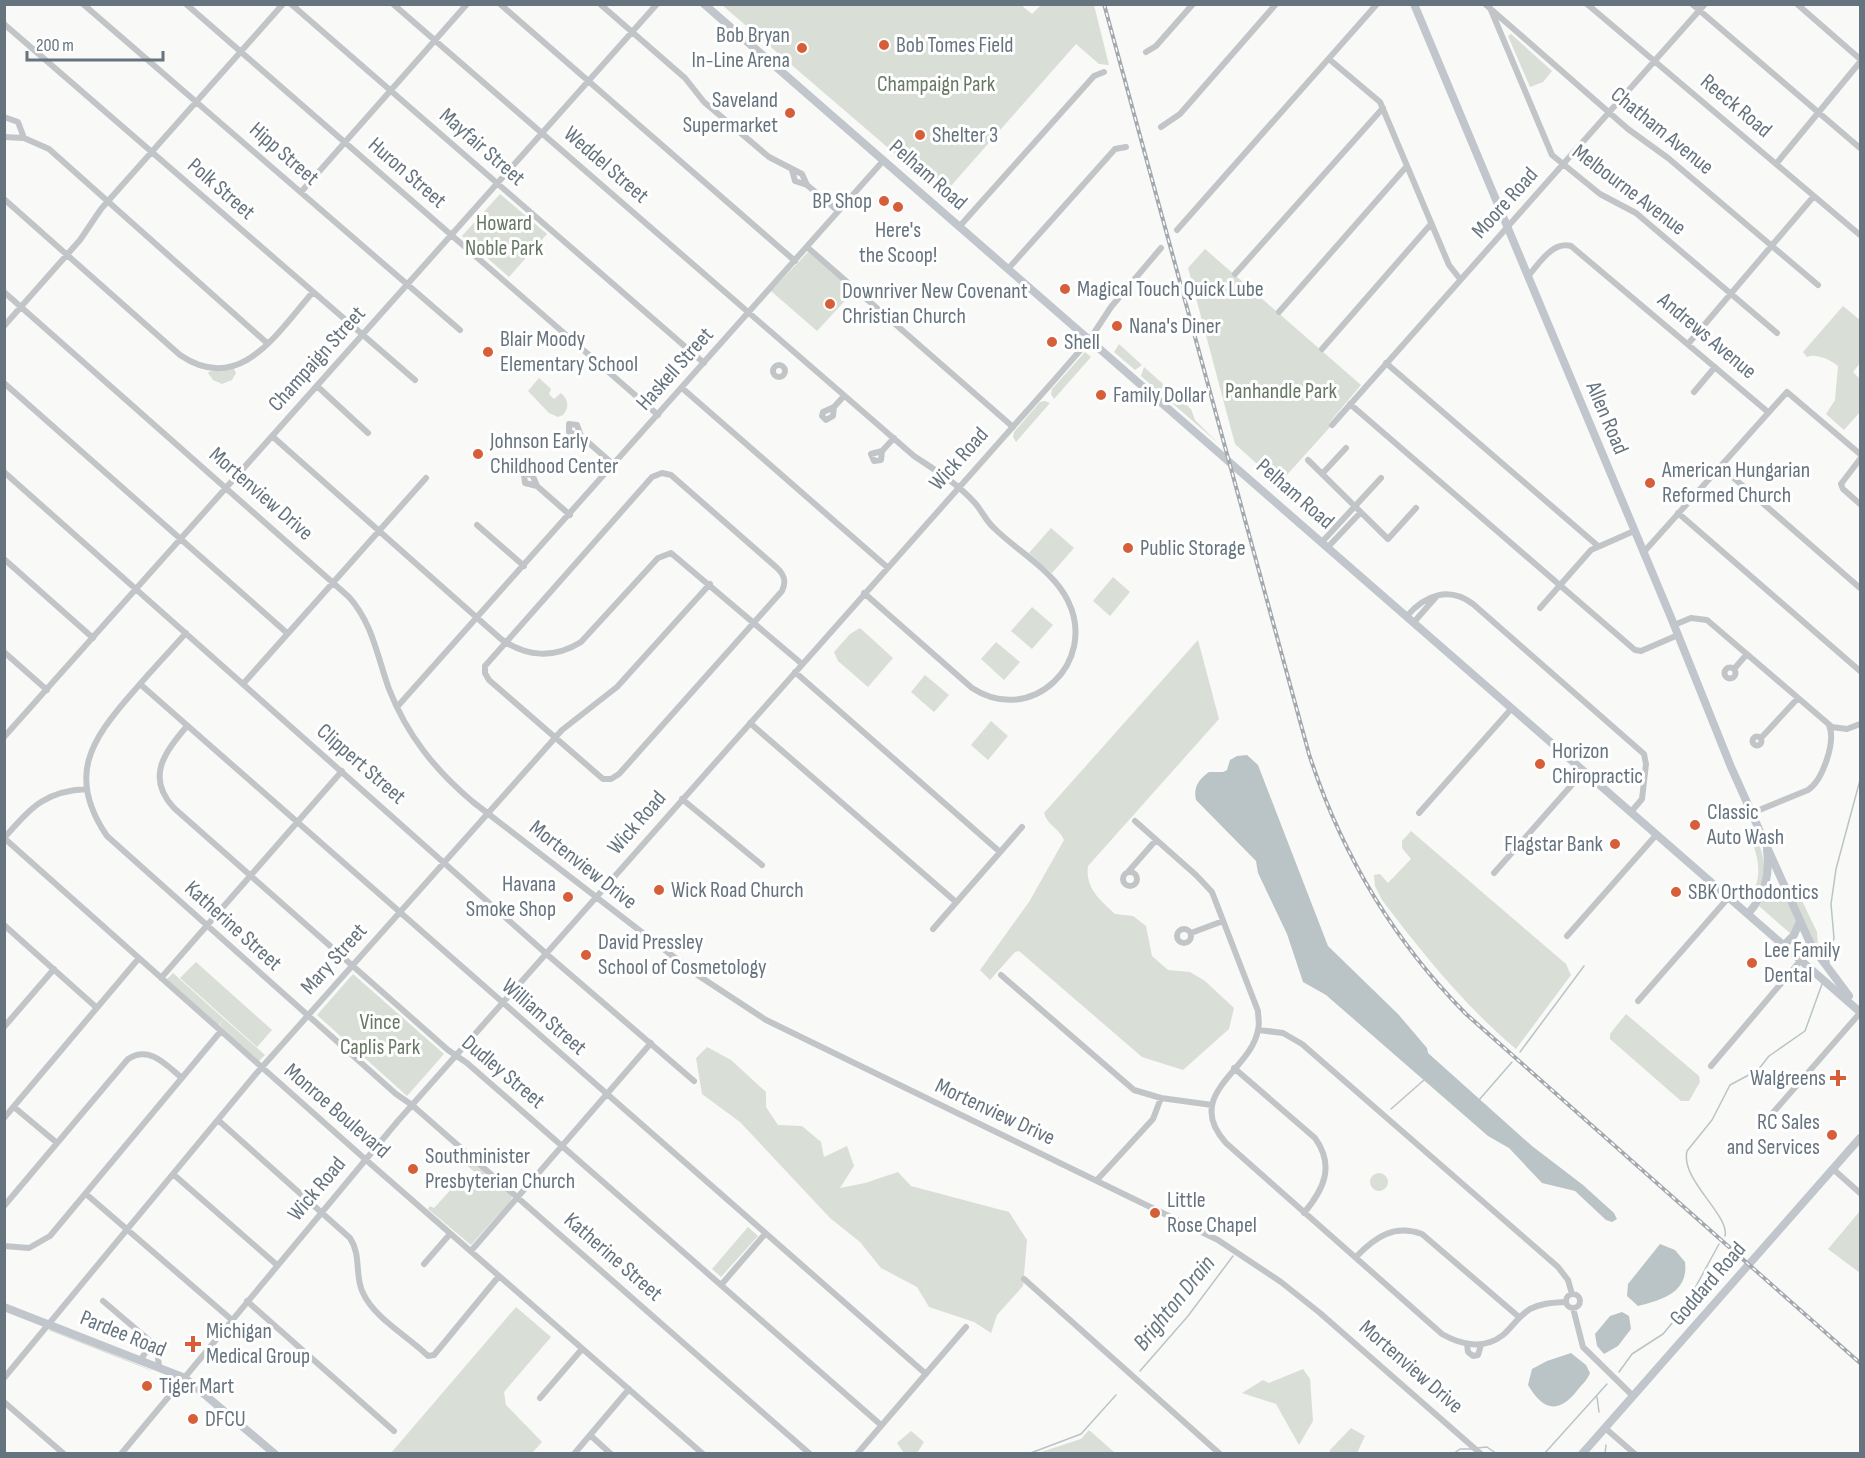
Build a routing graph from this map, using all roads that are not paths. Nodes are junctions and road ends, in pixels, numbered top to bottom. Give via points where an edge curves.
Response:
1 (83, 4) edge
2 (99, 4) edge
3 (186, 4) edge
4 (283, 4) edge
5 (291, 4) edge
6 (393, 4) edge
7 (467, 4) edge
8 (500, 4) edge
9 (600, 4) edge
10 (657, 4) edge
11 (704, 4) edge
12 (1193, 4) edge
13 (1276, 4) edge
14 (1414, 4) edge
15 (1485, 4) edge
16 (1587, 4) edge
17 (1692, 4) edge
18 (1705, 4) edge
19 (1797, 4) edge
20 (1374, 5) edge
21 (1491, 10) junction
22 (1700, 11) junction
23 (92, 12) junction
24 (4, 24) edge
25 (632, 32) junction
26 (435, 41) junction
27 (241, 52) junction
28 (1146, 52) dead end
29 (1329, 59) junction
30 (1860, 61) edge
31 (1656, 62) junction
32 (1104, 72) dead end
33 (588, 81) junction
34 (391, 91) junction
35 (196, 102) junction
36 (1383, 108) junction
37 (1819, 112) junction
38 (1611, 114) junction
39 (4, 117) edge
40 (1161, 127) dead end
41 (542, 133) junction
42 (4, 137) edge
43 (24, 138) junction
44 (345, 143) junction
45 (1126, 147) dead end
46 (1860, 148) edge
47 (152, 152) junction
48 (884, 161) junction
49 (1776, 164) junction
50 (1564, 165) junction
51 (1407, 166) junction
52 (497, 184) junction
53 (300, 192) junction
54 (1814, 196) junction
55 (4, 199) edge
56 (108, 201) junction
57 (838, 211) junction
58 (1431, 224) junction
59 (959, 227) junction
60 (1507, 227) junction
61 (1178, 230) dead end
62 (451, 235) junction
63 (1860, 236) edge
64 (1772, 246) junction
65 (807, 248) junction
66 (1161, 248) dead end
67 (67, 255) junction
68 (795, 261) junction
69 (1008, 269) junction
70 (1235, 274) dead end
71 (1528, 276) junction
72 (1460, 279) junction
73 (407, 285) junction
74 (1818, 285) dead end
75 (4, 292) edge
76 (313, 292) junction
77 (1730, 293) junction
78 (21, 307) junction
79 (1279, 312) dead end
80 (749, 313) junction
81 (4, 326) edge
82 (460, 330) dead end
83 (1777, 333) dead end
84 (362, 335) junction
85 (1090, 339) junction
86 (267, 343) junction
87 (1688, 344) junction
88 (1322, 349) dead end
89 (795, 353) junction
90 (704, 363) junction
91 (1386, 363) junction
92 (784, 365) dead end
93 (1715, 367) junction
94 (416, 380) dead end
95 (4, 383) edge
96 (317, 386) junction
97 (682, 388) junction
98 (1694, 392) dead end
99 (844, 396) junction
100 (1350, 404) junction
101 (834, 407) dead end
102 (1768, 412) junction
103 (658, 415) junction
104 (1332, 425) dead end
105 (1013, 427) junction
106 (368, 433) dead end
107 (272, 436) junction
108 (581, 436) dead end
109 (894, 438) junction
110 (1346, 448) dead end
111 (882, 451) dead end
112 (1860, 454) edge
113 (1860, 459) edge
114 (1308, 460) dead end
115 (614, 465) junction
116 (1720, 466) junction
117 (4, 472) edge
118 (1322, 474) junction
119 (426, 478) dead end
120 (1381, 478) dead end
121 (537, 486) dead end
122 (227, 488) junction
123 (958, 488) junction
124 (1860, 504) edge
125 (1354, 507) junction
126 (1416, 508) dead end
127 (1360, 513) junction
128 (1678, 513) junction
129 (570, 514) junction
130 (477, 525) dead end
131 (379, 530) junction
132 (1634, 531) junction
133 (181, 539) junction
134 (1325, 544) junction
135 (1598, 546) junction
136 (1643, 553) junction
137 (4, 560) edge
138 (524, 566) junction
139 (887, 567) junction
140 (333, 582) junction
141 (710, 584) junction
142 (1560, 586) junction
143 (1860, 588) edge
144 (136, 590) junction
145 (864, 594) junction
146 (1436, 597) junction
147 (1540, 608) dead end
148 (1407, 616) junction
149 (478, 619) junction
150 (754, 622) junction
151 (1414, 622) junction
152 (1674, 625) junction
153 (186, 633) junction
154 (287, 633) junction
155 (1678, 635) junction
156 (93, 638) junction
157 (505, 642) junction
158 (4, 652) edge
159 (1747, 654) junction
160 (802, 664) junction
161 (1734, 669) dead end
162 (1860, 671) edge
163 (795, 672) junction
164 (140, 684) junction
165 (243, 684) junction
166 (47, 690) junction
167 (1798, 698) junction
168 (398, 707) junction
169 (1512, 708) junction
170 (750, 723) junction
171 (1829, 724) junction
172 (1860, 724) edge
173 (187, 726) junction
174 (4, 737) edge
175 (554, 738) junction
176 (1761, 738) dead end
177 (342, 771) junction
178 (1584, 771) junction
179 (87, 789) junction
180 (682, 799) junction
181 (1631, 812) junction
182 (1419, 813) dead end
183 (1752, 813) junction
184 (488, 814) junction
185 (1135, 821) dead end
186 (297, 824) junction
187 (1022, 827) dead end
188 (1657, 834) junction
189 (4, 838) edge
190 (1156, 840) junction
191 (1767, 846) junction
192 (1000, 852) junction
193 (445, 863) junction
194 (762, 865) dead end
195 (1128, 872) dead end
196 (1494, 873) dead end
197 (251, 876) junction
198 (1784, 884) junction
199 (1765, 889) junction
200 (596, 897) junction
201 (1729, 897) junction
202 (956, 903) junction
203 (399, 913) junction
204 (1748, 914) junction
205 (1223, 921) junction
206 (1800, 921) junction
207 (4, 925) edge
208 (206, 926) junction
209 (933, 929) dead end
210 (1191, 933) dead end
211 (1567, 936) dead end
212 (1784, 945) junction
213 (546, 953) junction
214 (139, 958) junction
215 (1802, 960) junction
216 (352, 966) junction
217 (54, 969) junction
218 (1001, 975) dead end
219 (161, 978) junction
220 (1832, 980) junction
221 (1638, 1001) dead end
222 (501, 1003) junction
223 (97, 1008) junction
224 (1860, 1012) edge
225 (308, 1016) junction
226 (4, 1027) edge
227 (1259, 1030) junction
228 (221, 1031) junction
229 (651, 1043) junction
230 (456, 1054) junction
231 (1711, 1066) dead end
232 (261, 1068) junction
233 (1234, 1068) junction
234 (182, 1078) junction
235 (694, 1081) dead end
236 (606, 1095) junction
237 (1161, 1098) junction
238 (411, 1105) junction
239 (1212, 1105) junction
240 (14, 1107) junction
241 (1771, 1115) dead end
242 (4, 1118) edge
243 (218, 1120) junction
244 (1860, 1138) edge
245 (57, 1143) junction
246 (562, 1146) junction
247 (365, 1159) junction
248 (1833, 1169) junction
249 (173, 1174) junction
250 (1097, 1180) junction
251 (1860, 1193) edge
252 (86, 1194) junction
253 (517, 1198) junction
254 (4, 1206) edge
255 (321, 1212) junction
256 (1304, 1213) junction
257 (127, 1229) junction
258 (450, 1234) junction
259 (765, 1234) junction
260 (4, 1246) edge
261 (471, 1251) junction
262 (1356, 1257) junction
263 (424, 1264) dead end
264 (277, 1265) junction
265 (499, 1276) junction
266 (1024, 1280) dead end
267 (721, 1286) junction
268 (1572, 1294) junction
269 (103, 1301) dead end
270 (247, 1301) junction
271 (1566, 1302) junction
272 (4, 1307) edge
273 (1573, 1308) junction
274 (1519, 1317) junction
275 (232, 1320) junction
276 (49, 1324) junction
277 (966, 1327) dead end
278 (150, 1341) junction
279 (1467, 1344) junction
280 (1481, 1345) junction
281 (582, 1348) junction
282 (140, 1360) junction
283 (159, 1367) junction
284 (926, 1374) junction
285 (4, 1378) edge
286 (185, 1378) junction
287 (629, 1389) junction
288 (1633, 1396) junction
289 (540, 1398) dead end
290 (4, 1402) edge
291 (881, 1425) junction
292 (1605, 1428) junction
293 (394, 1431) dead end
294 (590, 1435) junction
295 (1480, 1452) edge
296 (64, 1454) edge
297 (122, 1454) edge
298 (275, 1454) edge
299 (574, 1454) edge
300 (611, 1454) edge
301 (703, 1454) edge
302 (810, 1454) edge
303 (857, 1454) edge
304 (1220, 1454) edge
305 (1582, 1454) edge
306 (1635, 1454) edge

1 - 23 street, Hipp Street
2 - 23 street
3 - 27 street, Huron Street
4 - 27 street
5 - 34 street, Mayfair Street
6 - 26 street, Weddel Street
7 - 26 street
8 - 33 street
9 - 25 street
10 - 25 street, Champaign Street
11 - 48 main road, Pelham Road
12 - 28 street
13 - 40 street via 1180,114
14 - 60 main road, Allen Road
15 - 21 street, Chatham Avenue
16 - 31 street, Reeck Road
17 - 22 street
18 - 22 street, Moore Road
19 - 30 street
20 - 29 street
21 - 38 street, Chatham Avenue
21 - 50 street, Melbourne Avenue via 1552,154
22 - 31 street, Moore Road
22 - 37 street
23 - 35 street, Hipp Street
24 - 47 street, Polk Street
25 - 33 street, Champaign Street
25 - 57 street via 685,78 704,102 769,158 802,174 807,185
26 - 34 street
26 - 41 street, Weddel Street
27 - 35 street
27 - 44 street, Huron Street
29 - 36 street
29 - 61 street
30 - 37 street
31 - 38 street, Moore Road
31 - 49 street, Reeck Road
32 - 59 street via 1094,76
33 - 41 street, Champaign Street
33 - 68 street
34 - 44 street
34 - 52 street, Mayfair Street
35 - 47 street
35 - 53 street, Hipp Street
36 - 51 street
36 - 70 street
37 - 46 street
37 - 49 street
38 - 50 street, Moore Road
38 - 64 street, Chatham Avenue
39 - 43 street via 18,122
41 - 52 street, Champaign Street
41 - 80 street, Weddel Street
42 - 43 street
43 - 56 street via 49,149
44 - 53 street
44 - 62 street, Huron Street
45 - 69 street via 1115,149
47 - 56 street
47 - 76 street, Polk Street
48 - 57 street, Haskell Street
48 - 59 main road, Pelham Road
49 - 54 street, Reeck Road
50 - 60 street, Moore Road
50 - 77 street, Melbourne Avenue via 1600,194 1636,213
51 - 58 street
51 - 79 street
52 - 62 street, Champaign Street
52 - 90 street, Mayfair Street
53 - 73 street, Hipp Street
54 - 63 street, Reeck Road
54 - 64 street
55 - 67 street
56 - 67 street
56 - 86 street
57 - 65 street, Haskell Street
58 - 72 street via 1452,272
58 - 88 street
59 - 69 main road, Pelham Road
60 - 71 main road, Allen Road
60 - 72 street, Moore Road
62 - 73 street, Champaign Street
62 - 103 street, Huron Street
64 - 74 street, Chatham Avenue
64 - 77 street
65 - 68 street, Haskell Street
65 - 105 street
66 - 85 street, Wick Road via 1111,307
67 - 78 street
67 - 86 street via 180,355 196,364 215,369 234,367 251,359
68 - 80 street, Haskell Street
69 - 85 main road, Pelham Road
71 - 87 street, Andrews Avenue via 1555,247 1571,246
71 - 132 main road, Allen Road
72 - 91 street, Moore Road
73 - 82 street, Hipp Street
73 - 84 street, Champaign Street
75 - 78 street, Mortenview Drive
76 - 84 street, Polk Street
76 - 86 street
77 - 83 street, Melbourne Avenue
77 - 87 street
78 - 81 street
78 - 122 street, Mortenview Drive
80 - 89 street, Weddel Street
80 - 90 street, Haskell Street
84 - 94 street, Polk Street
84 - 96 street, Champaign Street
85 - 105 street, Wick Road
85 - 134 main road, Pelham Road
87 - 93 street, Andrews Avenue
89 - 92 street
89 - 99 street, Weddel Street
90 - 97 street, Haskell Street
91 - 100 street, Moore Road
91 - 135 street
93 - 98 street
93 - 102 street, Andrews Avenue
95 - 133 street
96 - 106 street
96 - 107 street, Champaign Street
97 - 103 street, Haskell Street
97 - 139 street
99 - 101 street
99 - 109 street, Weddel Street
100 - 104 street, Moore Road
100 - 142 street
102 - 112 street via 1787,392
102 - 116 street
103 - 115 street, Haskell Street
105 - 123 street, Wick Road
107 - 122 street, Champaign Street
107 - 131 street
108 - 115 street
109 - 111 street
109 - 123 street, Weddel Street
110 - 118 street
113 - 124 street via 1841,484
114 - 118 street
115 - 129 street, Haskell Street
116 - 128 street
116 - 143 street
117 - 144 street, Clippert Street
118 - 125 street
119 - 131 street
120 - 125 street
121 - 129 street
122 - 133 street, Champaign Street
122 - 140 street, Mortenview Drive
123 - 139 street, Wick Road
123 - 145 street, Weddel Street via 976,504 992,527 1056,583 1067,598 1075,638 1070,658 1059,676 1043,691 1025,699 1010,701 986,696
125 - 127 street
125 - 134 street
126 - 127 street via 1388,539
127 - 134 street
128 - 136 street
128 - 162 street
129 - 138 street, Haskell Street
130 - 138 street
131 - 140 street
131 - 149 street
132 - 135 street
132 - 136 main road, Allen Road
133 - 144 street, Champaign Street
133 - 154 street
134 - 148 main road, Pelham Road
135 - 142 street
136 - 152 main road, Allen Road
137 - 156 street
138 - 149 street, Haskell Street
139 - 145 street, Wick Road
140 - 154 street
140 - 168 street, Mortenview Drive via 365,618
141 - 150 street
141 - 157 street via 677,556 667,553 574,646 538,654
141 - 175 street, Mary Street via 617,687
142 - 147 street
142 - 155 street via 1636,651
144 - 153 street, Clippert Street
144 - 156 street, Champaign Street
145 - 160 street, Wick Road
146 - 148 street via 1419,603
146 - 151 street
146 - 181 street via 1450,593 1470,602 1644,754 1642,799
148 - 151 main road, Pelham Road
149 - 157 street
149 - 168 street, Haskell Street
150 - 157 street via 782,591 785,579 671,475 662,472 652,477
150 - 160 street
150 - 175 street via 619,774 610,779 599,777
151 - 169 main road, Pelham Road
152 - 155 main road, Allen Road
152 - 159 street via 1691,618 1707,620
153 - 164 street
153 - 165 street, Clippert Street
154 - 165 street
155 - 183 main road, Allen Road
156 - 166 street, Champaign Street
157 - 175 street via 486,663 489,680
158 - 166 street
159 - 161 street
159 - 167 street
160 - 163 street, Wick Road
163 - 170 street, Wick Road
163 - 192 street
164 - 173 street, William Street
164 - 179 street via 96,739 88,763
165 - 177 street, Clippert Street
166 - 174 street, Champaign Street
167 - 171 street
167 - 176 street
168 - 184 street, Mortenview Drive via 415,741 435,768
169 - 178 main road, Pelham Road
169 - 182 street
170 - 180 street, Wick Road
170 - 202 street
171 - 172 street via 1841,730
171 - 183 street via 1832,737 1816,784
173 - 186 street, William Street
173 - 197 street, Dudley Street via 162,759 164,793 174,808
175 - 184 street, Mary Street
177 - 186 street
177 - 193 street, Clippert Street
178 - 181 main road, Pelham Road
178 - 196 street
179 - 189 street via 49,796 32,807
179 - 208 street, Katherine Street via 92,809 107,836
180 - 194 street
180 - 200 street, Wick Road
181 - 188 main road, Pelham Road
183 - 191 main road, Allen Road
184 - 193 street, Mary Street
184 - 200 street, Mortenview Drive
185 - 190 street
186 - 197 street
186 - 203 street, William Street
187 - 192 street
188 - 201 main road, Pelham Road
188 - 211 street
189 - 214 street, Monroe Boulevard
190 - 195 street
190 - 205 street via 1212,892
191 - 198 main road, Allen Road
191 - 199 main road, Allen Road
192 - 202 street
193 - 203 street, Mary Street
193 - 213 street, Clippert Street
197 - 208 street
197 - 216 street, Dudley Street
198 - 199 main road
198 - 206 main road, Allen Road
199 - 204 main road, Allen Road
200 - 213 street, Wick Road
200 - 250 street, Mortenview Drive via 696,974 766,1020
201 - 204 main road, Pelham Road
201 - 221 street
202 - 209 street
203 - 216 street, Mary Street
203 - 222 street, William Street
204 - 212 main road, Pelham Road
205 - 210 street
205 - 227 street via 1258,1011
206 - 212 main road
206 - 220 main road, Allen Road
207 - 217 street
208 - 219 street
208 - 225 street, Katherine Street
212 - 215 main road, Pelham Road
213 - 222 street, Wick Road
213 - 229 street, Clippert Street
214 - 219 street, Monroe Boulevard
214 - 223 street
215 - 220 main road, Pelham Road via 1818,975
215 - 231 street
216 - 225 street, Mary Street
216 - 230 street, Dudley Street
217 - 223 street
217 - 226 street
218 - 237 street via 1125,1084
219 - 228 street, Monroe Boulevard
220 - 224 main road, Allen Road
222 - 230 street, Wick Road
222 - 236 street, William Street
223 - 240 street
224 - 241 street
225 - 232 street, Mary Street
225 - 238 street, Katherine Street
227 - 233 street
227 - 268 street via 1283,1033 1302,1044 1558,1267
228 - 232 street, Monroe Boulevard
228 - 234 street
229 - 235 street, Clippert Street
229 - 236 street
230 - 238 street, Wick Road
230 - 246 street, Dudley Street
232 - 243 street, Mary Street
232 - 247 street, Monroe Boulevard
233 - 239 street via 1217,1089
233 - 256 street via 1321,1147 1326,1167 1323,1185
234 - 245 street via 153,1056 132,1057
234 - 252 street
236 - 246 street
236 - 259 street, William Street
237 - 239 street
237 - 250 street via 1153,1119
238 - 247 street, Wick Road
238 - 253 street, Katherine Street
239 - 256 street via 1215,1125 1223,1140
240 - 242 street
240 - 245 street
243 - 249 street, Mary Street
243 - 255 street
244 - 248 main road, Goddard Road
245 - 254 street
246 - 253 street
246 - 267 street, Dudley Street
247 - 255 street, Wick Road
247 - 258 street, Monroe Boulevard
248 - 251 street
248 - 288 main road, Goddard Road
249 - 257 street, Mary Street
249 - 264 street
250 - 295 street, Mortenview Drive via 1205,1233 1281,1282
252 - 257 street
252 - 260 street via 42,1243 22,1249
253 - 261 street
253 - 302 street, Katherine Street
255 - 264 street, Wick Road
255 - 265 street via 354,1244 359,1284 368,1302 430,1357
256 - 262 street
257 - 275 street
257 - 276 street, Mary Street
258 - 261 street, Monroe Boulevard
258 - 263 street
259 - 267 street
259 - 284 street, William Street
261 - 265 street, Monroe Boulevard
262 - 274 street via 1371,1241 1391,1231 1412,1230 1422,1234
262 - 279 street via 1442,1334
264 - 270 street, Wick Road
265 - 281 street, Monroe Boulevard
266 - 304 street
267 - 291 street, Dudley Street
268 - 271 street
268 - 273 street via 1580,1301
269 - 278 street
270 - 275 street, Wick Road
270 - 293 street
271 - 273 street
271 - 274 street via 1539,1305
272 - 276 main road, Pardee Road
273 - 288 street via 1583,1347
274 - 280 street via 1502,1336
275 - 286 street, Wick Road
276 - 282 main road, Pardee Road
276 - 285 street, Mary Street
277 - 284 street
278 - 282 street
278 - 283 street via 160,1352
279 - 280 street
279 - 280 street via 1473,1356 1478,1355
281 - 287 street, Monroe Boulevard
281 - 289 street
282 - 283 main road, Pardee Road
283 - 286 main road, Pardee Road
284 - 291 street
286 - 297 street, Wick Road
286 - 298 main road, Pardee Road
287 - 294 street
287 - 301 street, Monroe Boulevard
288 - 292 main road, Goddard Road
290 - 296 street
291 - 303 street
292 - 305 main road, Goddard Road
292 - 306 street
294 - 299 street
294 - 300 street

